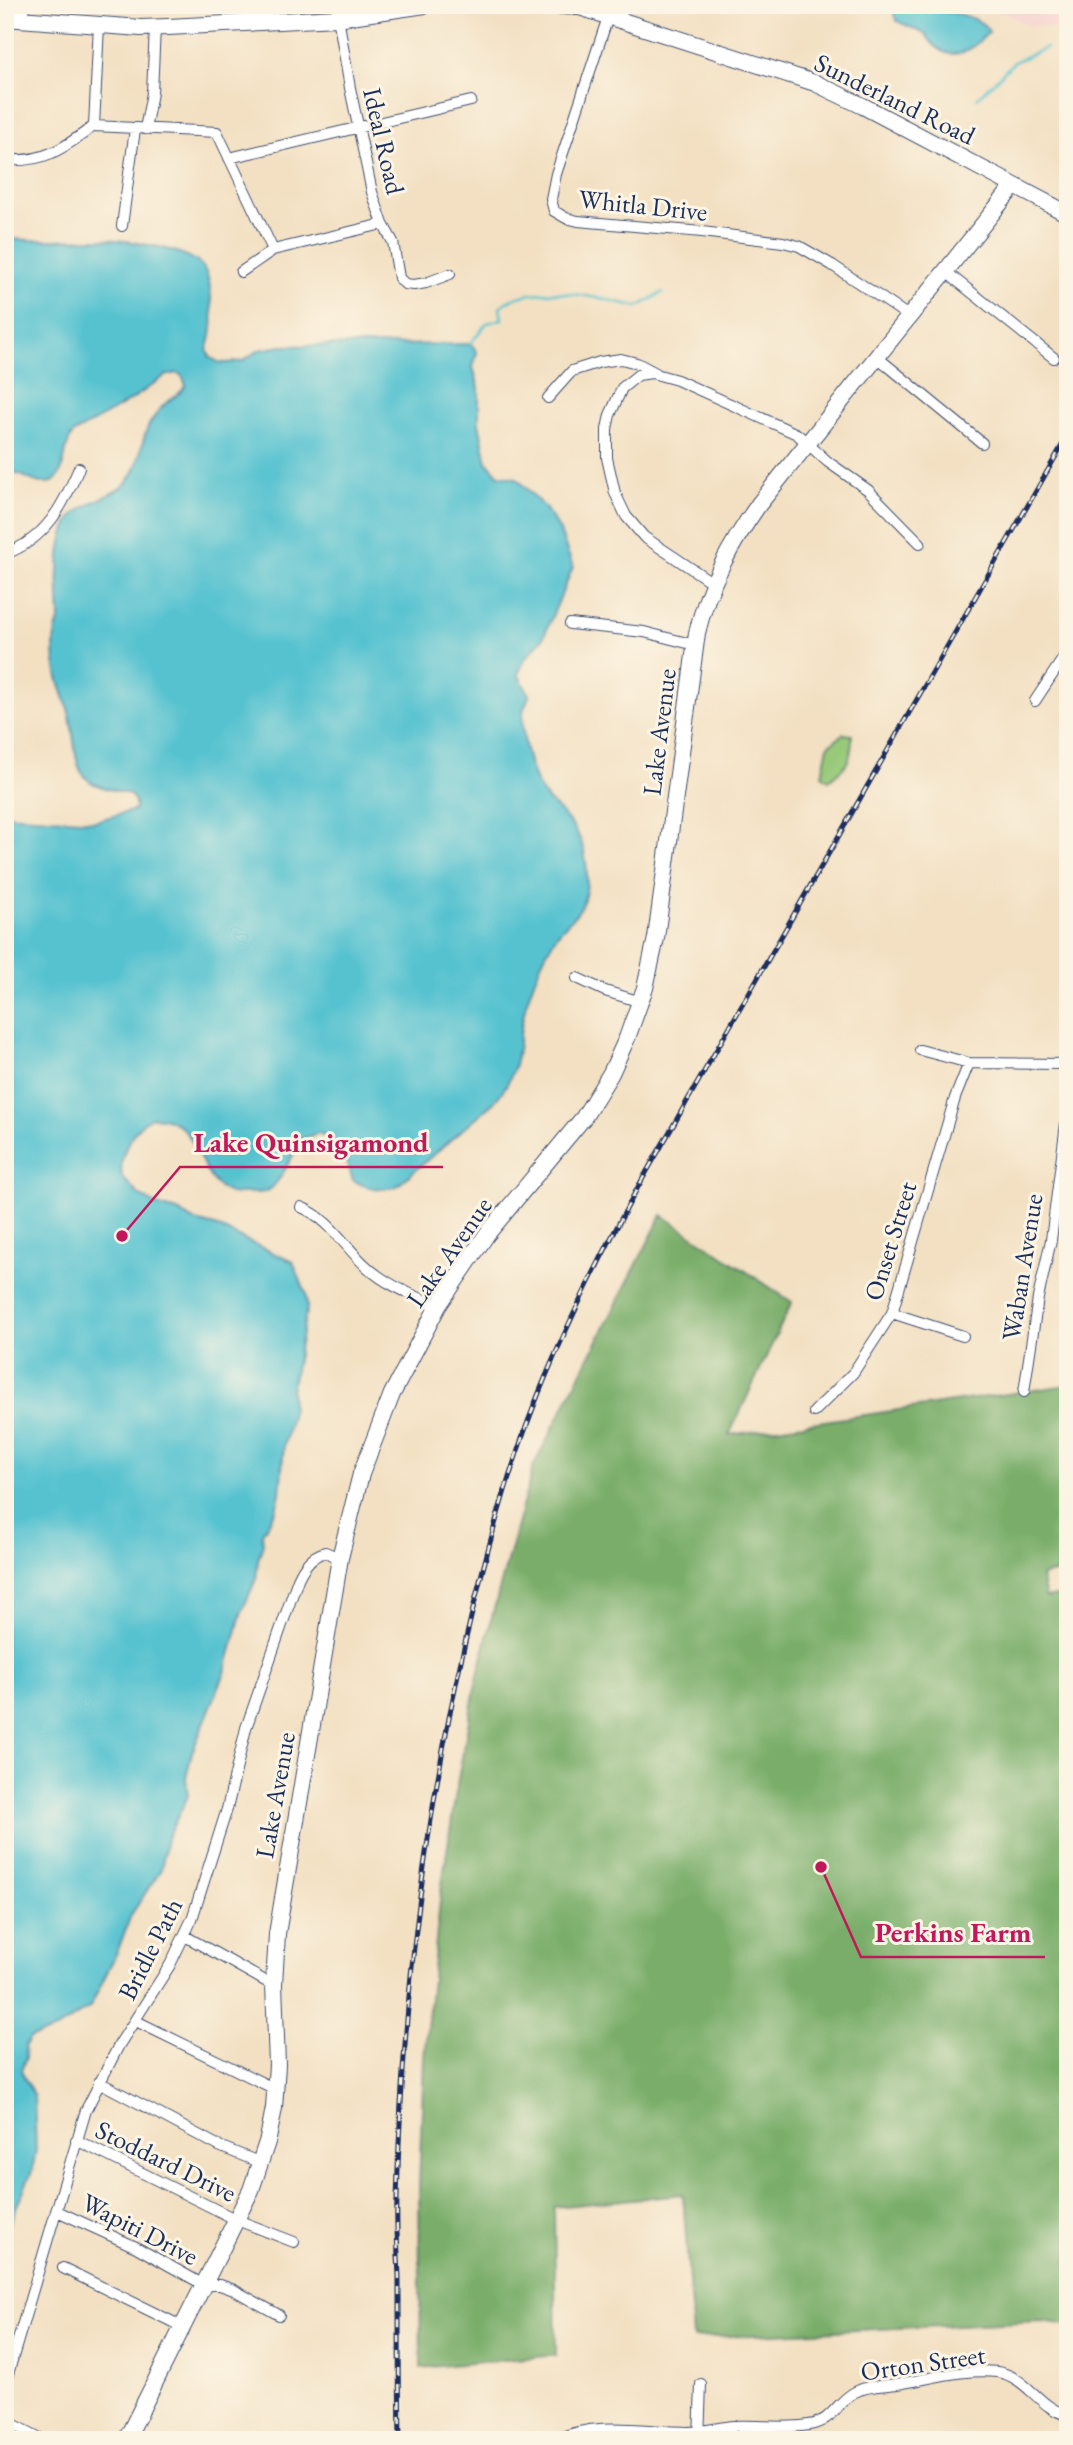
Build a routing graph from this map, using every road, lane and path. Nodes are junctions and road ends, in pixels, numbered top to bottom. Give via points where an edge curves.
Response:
1 (425, 5) edge
2 (550, 5) edge
3 (575, 6) edge
4 (337, 11) edge
5 (603, 11) edge
6 (24, 13) edge
7 (5, 18) edge
8 (99, 25) junction
9 (155, 27) junction
10 (471, 101) dead end
11 (358, 126) junction
12 (94, 127) junction
13 (140, 129) junction
14 (229, 158) junction
15 (5, 160) edge
16 (1013, 187) junction
17 (1068, 214) edge
18 (383, 224) junction
19 (122, 226) dead end
20 (273, 250) junction
21 (241, 272) dead end
22 (946, 272) junction
23 (450, 274) dead end
24 (910, 317) junction
25 (877, 357) junction
26 (1054, 358) dead end
27 (663, 376) junction
28 (548, 398) dead end
29 (982, 443) dead end
30 (806, 444) junction
31 (79, 468) dead end
32 (920, 542) dead end
33 (5, 554) edge
34 (713, 583) junction
35 (570, 624) dead end
36 (695, 645) junction
37 (1068, 651) edge
38 (5, 678) edge
39 (1035, 701) dead end
40 (5, 703) edge
41 (577, 978) dead end
42 (641, 1002) junction
43 (920, 1050) dead end
44 (970, 1063) junction
45 (1068, 1064) edge
46 (1068, 1108) edge
47 (301, 1207) dead end
48 (438, 1306) junction
49 (892, 1313) junction
50 (963, 1336) dead end
51 (1024, 1392) dead end
52 (814, 1412) dead end
53 (340, 1558) junction
54 (185, 1936) junction
55 (274, 1986) junction
56 (136, 2021) junction
57 (99, 2082) junction
58 (275, 2089) junction
59 (76, 2140) junction
60 (261, 2163) junction
61 (57, 2211) junction
62 (237, 2220) junction
63 (294, 2242) dead end
64 (63, 2268) dead end
65 (204, 2285) junction
66 (279, 2315) dead end
67 (183, 2327) junction
68 (5, 2384) edge
69 (701, 2384) dead end
70 (1068, 2416) edge
71 (5, 2420) edge
72 (699, 2436) edge
73 (44, 2440) edge
74 (126, 2440) edge
75 (556, 2440) edge

1 - 4 main road
2 - 3 main road, Sunderland Road
3 - 5 main road, Sunderland Road
4 - 9 main road
4 - 11 street, Ideal Road
5 - 16 main road, Sunderland Road via 815,83
5 - 24 street, Whitla Drive via 556,174 551,200 554,211 578,221 799,246
6 - 7 main road
6 - 8 main road
8 - 9 main road
8 - 12 street
9 - 13 street via 152,93
10 - 11 street
11 - 14 street
11 - 18 street, Ideal Road
12 - 13 street
12 - 15 street via 50,154 32,160
13 - 14 street via 217,132
13 - 19 street
14 - 20 street
16 - 17 main road, Sunderland Road
16 - 22 main road, Lake Avenue
18 - 20 street
18 - 23 street, Ideal Road via 393,242 401,282 414,285
20 - 21 street
22 - 24 main road, Lake Avenue
22 - 26 street
24 - 25 main road, Lake Avenue
25 - 29 street
25 - 30 main road, Lake Avenue
27 - 28 street via 637,363 612,359 580,366
27 - 30 street via 778,424
27 - 34 street via 633,377 613,406 607,441 611,482 626,516 644,537
30 - 32 street via 867,490
30 - 34 main road, Lake Avenue via 759,504
31 - 33 street via 48,526 26,545
34 - 36 main road, Lake Avenue
35 - 36 street via 644,632
36 - 42 main road, Lake Avenue via 659,922
37 - 39 street
38 - 40 street
41 - 42 street
42 - 48 main road, Lake Avenue via 615,1066 584,1117 475,1250
43 - 44 street
44 - 45 street
44 - 49 street, Onset Street via 951,1111
46 - 51 street, Waban Avenue
47 - 48 street via 325,1221 373,1273
48 - 53 main road, Lake Avenue via 375,1435
49 - 50 street
49 - 52 street, Onset Street via 853,1373
53 - 54 street, Bridle Path via 325,1552 316,1555 298,1579 246,1728 223,1822
53 - 55 main road, Lake Avenue via 279,1917
54 - 55 street
54 - 56 street, Bridle Path
55 - 58 main road, Lake Avenue
56 - 57 street, Bridle Path
56 - 58 street
57 - 59 street, Bridle Path
57 - 60 street via 219,2146
58 - 60 main road, Lake Avenue
59 - 61 street, Bridle Path
59 - 62 street, Stoddard Drive
60 - 62 main road, Lake Avenue
61 - 65 street, Wapiti Drive
61 - 68 street, Bridle Path
62 - 63 street, Stoddard Drive
62 - 65 main road, Lake Avenue
64 - 67 street
65 - 66 street, Wapiti Drive via 233,2290
65 - 67 main road, Lake Avenue
67 - 74 main road, Lake Avenue
69 - 72 street
70 - 72 street, Orton Street via 1048,2407 1018,2379 988,2372 867,2388 848,2396 817,2424 729,2426
71 - 73 street
72 - 75 street, Orton Street via 592,2430

